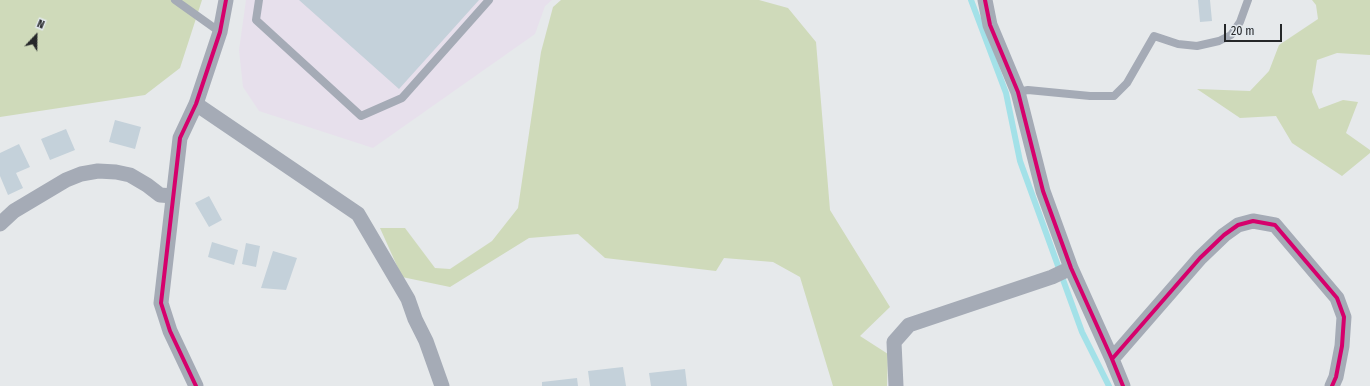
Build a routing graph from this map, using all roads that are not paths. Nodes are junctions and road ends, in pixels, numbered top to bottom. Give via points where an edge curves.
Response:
1 (174, 0) edge
2 (226, 0) edge
3 (259, 0) edge
4 (489, 0) edge
5 (985, 0) edge
6 (1248, 0) edge
7 (220, 32) junction
8 (1018, 92) junction
9 (196, 104) junction
10 (173, 196) junction
11 (0, 224) edge
12 (1062, 272) junction
13 (1112, 359) junction
14 (196, 386) edge
15 (442, 386) edge
16 (896, 386) edge
17 (1123, 386) edge
18 (1332, 386) edge

1 - 7 lane
2 - 7 street
3 - 4 lane via 256,20 361,116 402,98
5 - 8 street via 990,25
6 - 8 lane via 1240,22 1231,35 1219,42 1197,46 1178,44 1154,36 1127,83 1114,96 1028,90
7 - 9 street
8 - 12 street
9 - 10 street via 180,138
9 - 15 street via 358,214 408,299
10 - 11 street via 160,195 130,175 98,171 66,180 14,211
10 - 14 street via 161,303 170,331
12 - 13 street
12 - 16 street via 909,325 894,342
13 - 17 street
13 - 18 street via 1200,258 1238,225 1253,221 1275,225 1337,298 1344,317 1342,346

